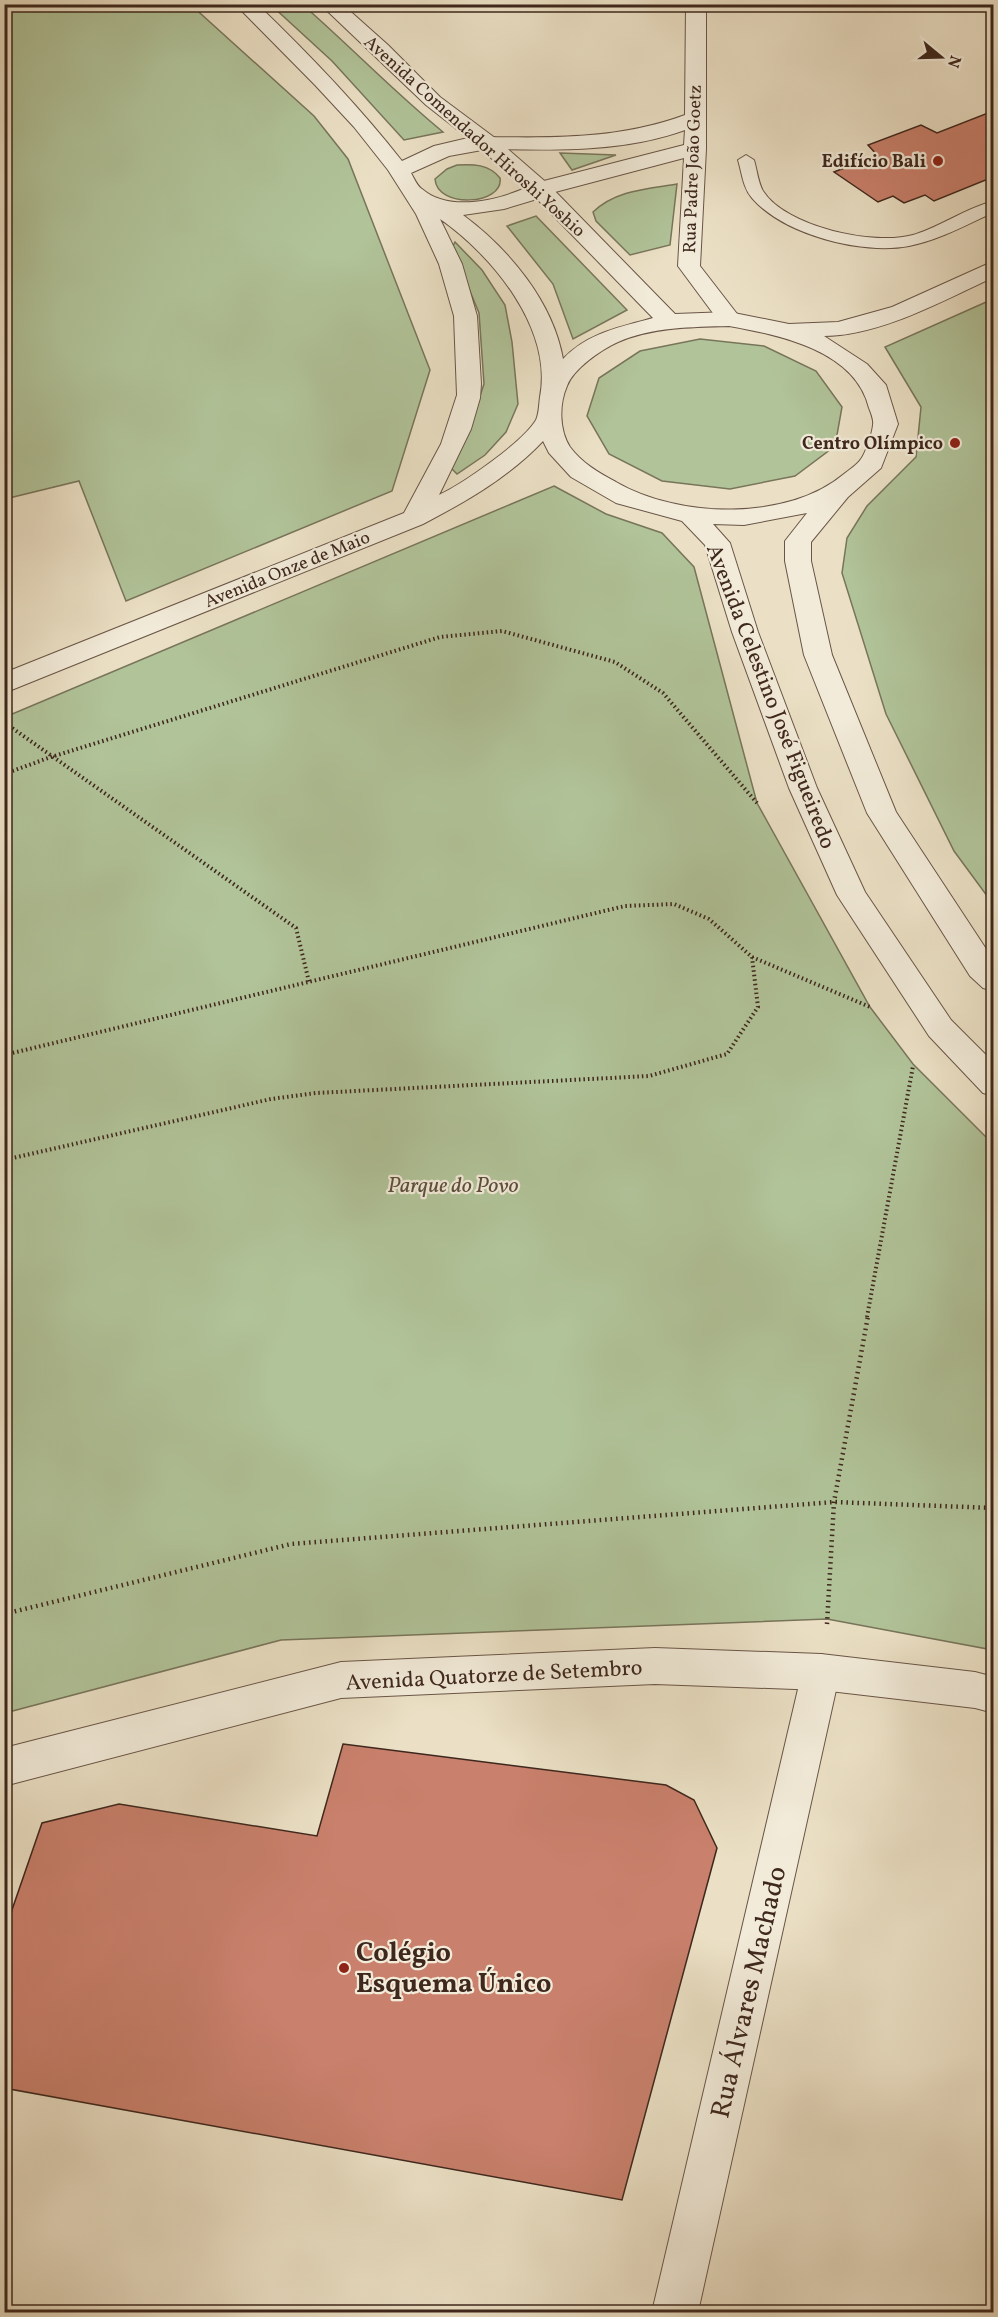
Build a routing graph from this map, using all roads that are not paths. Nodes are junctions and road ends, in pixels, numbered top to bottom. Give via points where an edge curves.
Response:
1 (245, 4) edge
2 (330, 4) edge
3 (696, 4) edge
4 (694, 119) junction
5 (487, 143) junction
6 (695, 149) junction
7 (746, 160) dead end
8 (399, 171) junction
9 (540, 189) junction
10 (412, 192) junction
11 (993, 206) edge
12 (441, 208) junction
13 (993, 268) edge
14 (729, 319) junction
15 (669, 321) junction
16 (782, 328) junction
17 (555, 383) junction
18 (548, 421) junction
19 (838, 491) junction
20 (691, 515) junction
21 (414, 518) junction
22 (4, 684) edge
23 (993, 980) edge
24 (993, 1084) edge
25 (821, 1672) junction
26 (993, 1695) edge
27 (4, 1767) edge
28 (675, 2313) edge

1 - 8 street via 310,67
2 - 5 street, Avenida Comendador Hiroshi Yoshio via 433,101
3 - 4 street, Rua Padre João Goetz
4 - 5 street via 669,130 605,143
4 - 6 street, Rua Padre João Goetz
5 - 8 street via 452,146
5 - 9 street, Avenida Comendador Hiroshi Yoshio
6 - 9 street
6 - 14 street, Rua Padre João Goetz via 689,266
7 - 11 lane via 757,193 788,219 842,239 906,242
8 - 10 street
9 - 12 street via 498,206
9 - 15 street, Avenida Comendador Hiroshi Yoshio
10 - 12 street
10 - 21 street via 450,263 465,308 470,348 468,397 454,441
12 - 17 street via 477,236 508,269 546,335
13 - 16 street via 900,312 839,329
14 - 15 street
14 - 16 street
15 - 17 street via 610,337 581,354
16 - 19 street via 821,343 859,369 877,390 886,424 872,463
17 - 18 street
18 - 20 street via 558,448 580,472 625,498
18 - 21 street, Avenida Onze de Maio via 514,457 454,498
19 - 20 street via 802,507 744,517
19 - 23 street via 798,541 798,561 818,655 882,813 981,968
20 - 24 street, Avenida Celestino José Figueiredo via 717,543 745,632 803,788 852,895 940,1028
21 - 22 street, Avenida Onze de Maio
25 - 26 street, Avenida Quatorze de Setembro
25 - 27 street, Avenida Quatorze de Setembro via 655,1666 341,1680
25 - 28 street, Rua Álvares Machado

